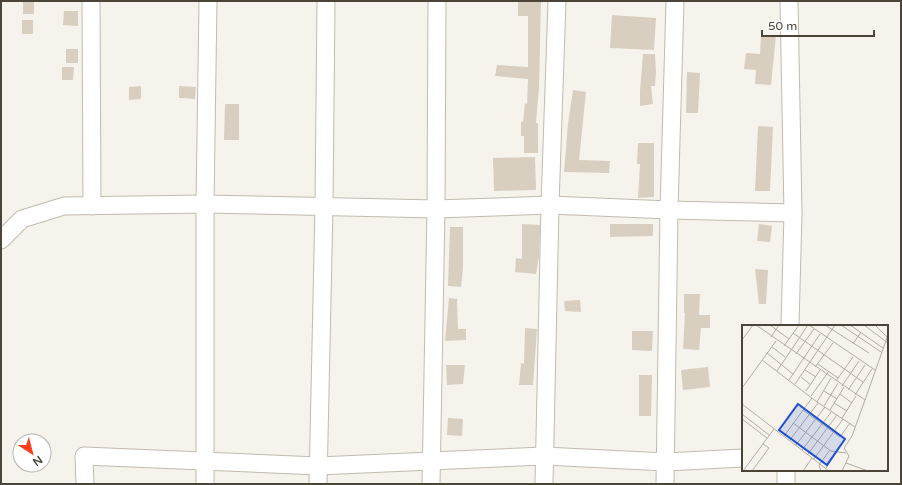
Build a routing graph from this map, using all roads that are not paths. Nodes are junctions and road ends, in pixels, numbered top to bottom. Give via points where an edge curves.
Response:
1 (91, 1) edge
2 (208, 1) edge
3 (326, 1) edge
4 (437, 1) edge
5 (557, 1) edge
6 (675, 1) edge
7 (789, 1) edge
8 (205, 204) junction
9 (550, 205) junction
10 (92, 206) junction
11 (324, 207) junction
12 (436, 209) junction
13 (670, 210) junction
14 (793, 213) junction
15 (1, 240) edge
16 (790, 325) edge
17 (544, 456) junction
18 (742, 458) edge
19 (432, 460) junction
20 (205, 462) junction
21 (666, 462) junction
22 (318, 466) junction
23 (786, 471) edge
24 (85, 484) edge
25 (205, 484) edge
26 (318, 484) edge
27 (431, 484) edge
28 (544, 484) edge
29 (665, 484) edge
30 (786, 484) edge

1 - 10 street
2 - 8 street
3 - 11 street
4 - 12 street
5 - 9 street
6 - 13 street
7 - 14 street
8 - 10 street
8 - 11 street
8 - 20 street
9 - 12 street
9 - 13 street
9 - 17 street
10 - 15 street via 64,206 22,219
11 - 12 street
11 - 22 street
12 - 19 street
13 - 14 street
13 - 21 street
14 - 16 street
17 - 19 street
17 - 21 street
17 - 28 street
18 - 21 street
19 - 22 street
19 - 27 street
20 - 22 street
20 - 24 street via 84,456
20 - 25 street
21 - 29 street
22 - 26 street
23 - 30 street

